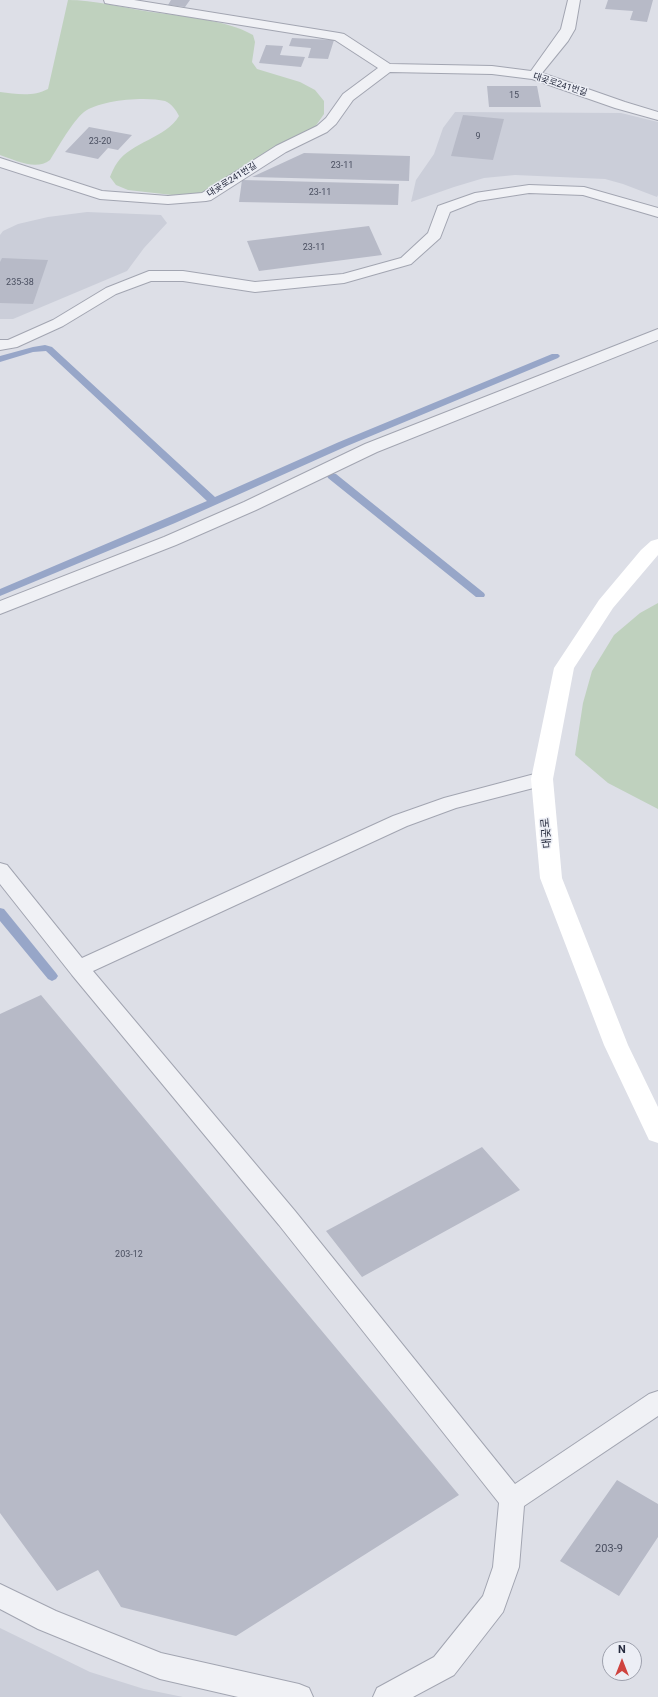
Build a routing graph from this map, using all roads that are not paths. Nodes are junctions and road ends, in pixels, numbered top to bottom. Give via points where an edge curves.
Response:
1 (110, 0) edge
2 (574, 0) edge
3 (388, 68) junction
4 (534, 75) junction
5 (658, 116) edge
6 (0, 162) edge
7 (658, 213) edge
8 (658, 334) edge
9 (0, 345) edge
10 (658, 545) edge
11 (0, 608) edge
12 (542, 779) junction
13 (0, 870) edge
14 (79, 969) junction
15 (658, 1133) edge
16 (658, 1402) edge
17 (512, 1500) junction
18 (0, 1596) edge
19 (298, 1697) edge
20 (387, 1697) edge

1 - 3 lane via 339,37
2 - 4 lane via 568,29
3 - 4 lane, 대곶로241번길 via 492,70
3 - 6 lane, 대곶로241번길 via 348,97 322,129 281,149 206,197 168,200 100,195
4 - 5 lane, 대곶로241번길
7 - 9 lane via 584,191 529,189 475,197 443,209 435,235 406,261 344,278 255,287 183,276 148,276 111,291 58,323 11,344
8 - 11 lane via 378,445 170,541
10 - 12 street, 대곶로 via 606,604 564,668
12 - 14 lane via 451,803 400,821
12 - 15 street, 대곶로 via 550,878 616,1045
13 - 14 lane
14 - 17 lane via 287,1218
16 - 17 lane
17 - 20 lane via 506,1567 494,1603 444,1666
18 - 19 lane via 47,1620 160,1666

